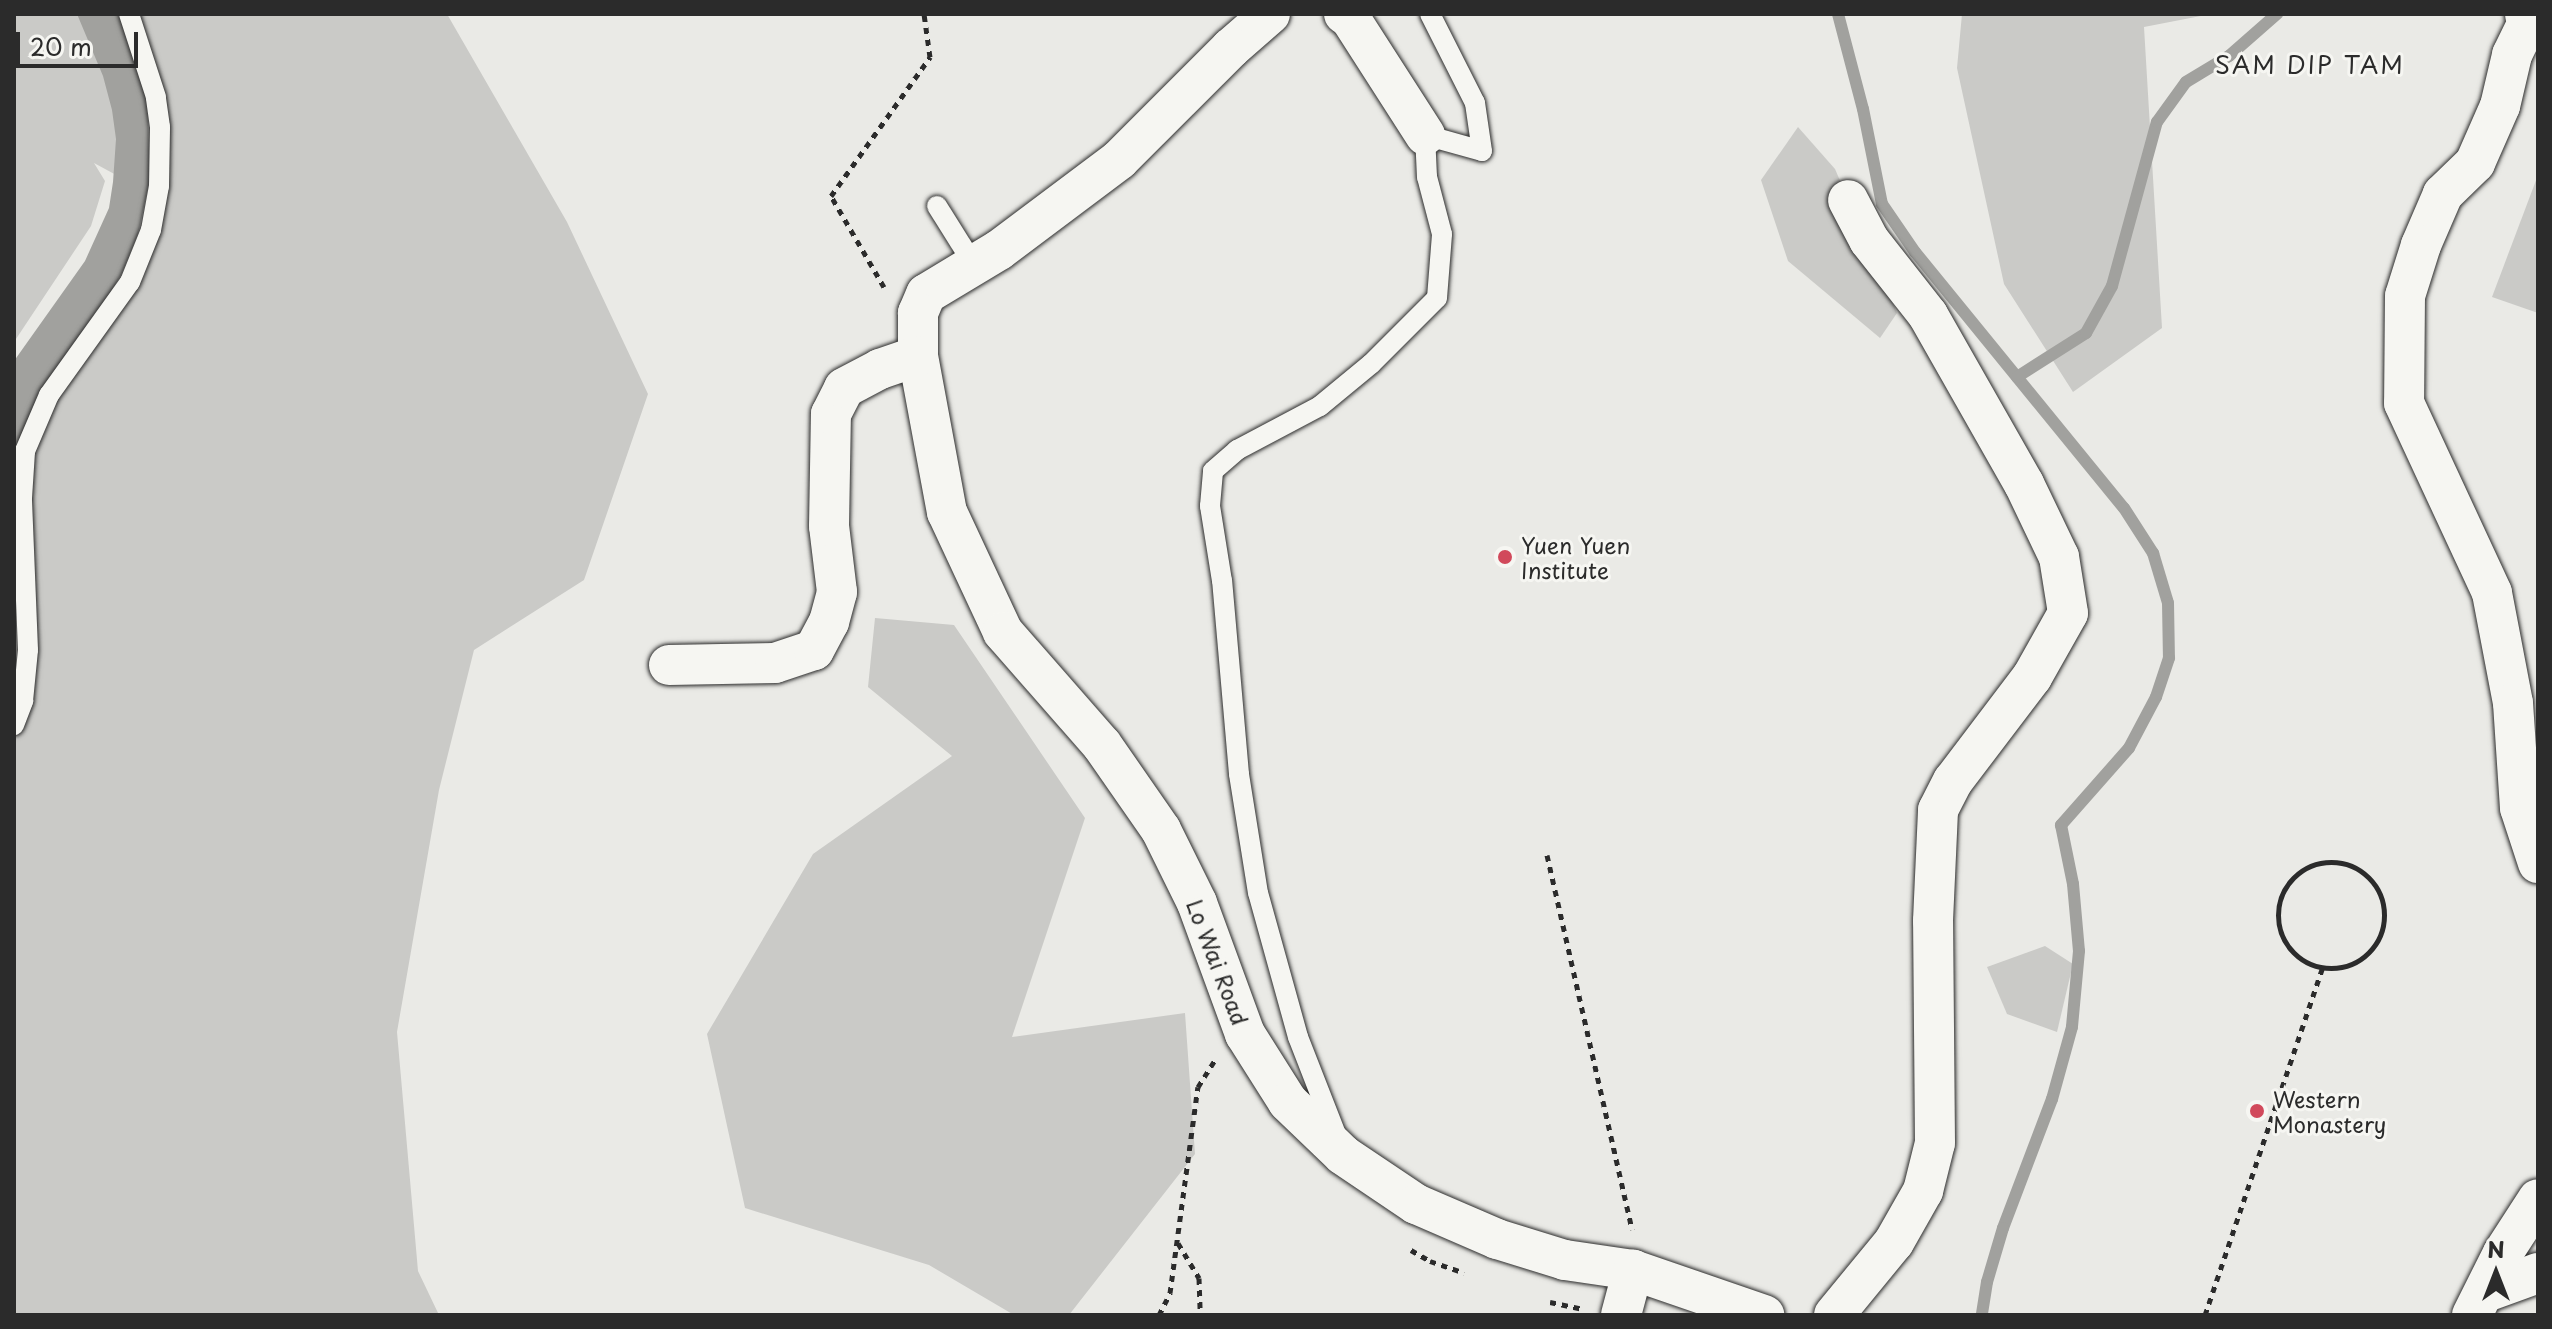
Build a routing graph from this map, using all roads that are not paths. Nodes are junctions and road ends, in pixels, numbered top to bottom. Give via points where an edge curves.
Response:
1 (129, 14) edge
2 (1270, 14) edge
3 (1344, 14) edge
4 (1430, 14) edge
5 (2526, 19) edge
6 (1425, 135) junction
7 (1848, 200) dead end
8 (937, 206) dead end
9 (974, 265) junction
10 (918, 356) junction
11 (669, 665) dead end
12 (14, 725) edge
13 (2538, 863) edge
14 (1343, 1155) junction
15 (2538, 1199) edge
16 (1634, 1256) junction
17 (2538, 1273) edge
18 (2479, 1304) edge
19 (1621, 1315) edge
20 (1764, 1315) edge
21 (1834, 1315) edge

1 - 12 lane via 156,97 159,186 151,230 130,282 49,395 25,451 28,650 23,701
2 - 9 street via 1119,160
3 - 6 street
4 - 6 lane via 1475,103 1482,151
5 - 13 street via 2500,106 2475,163 2443,194 2421,245 2405,296 2404,403 2492,593 2513,703 2520,808
6 - 14 lane via 1427,177 1442,234 1437,298 1320,406 1237,450 1213,471 1210,506 1239,774 1258,893 1298,1037
7 - 21 street via 1869,240 1928,315 2024,484 2059,557 2068,613 2032,677 1953,781 1938,810 1935,1143 1923,1191 1894,1242
8 - 9 lane
9 - 10 street, Lo Wai Road via 926,294 918,313
10 - 11 street via 844,388 831,414 829,526 837,592 814,650 775,663
10 - 14 street, Lo Wai Road via 947,512 1003,632 1102,745 1161,830 1197,903 1245,1034 1288,1102
14 - 16 street, Lo Wai Road via 1416,1204 1497,1239 1565,1260
15 - 18 street via 2503,1253
16 - 19 street
16 - 20 street, Lo Wai Road
17 - 18 street

